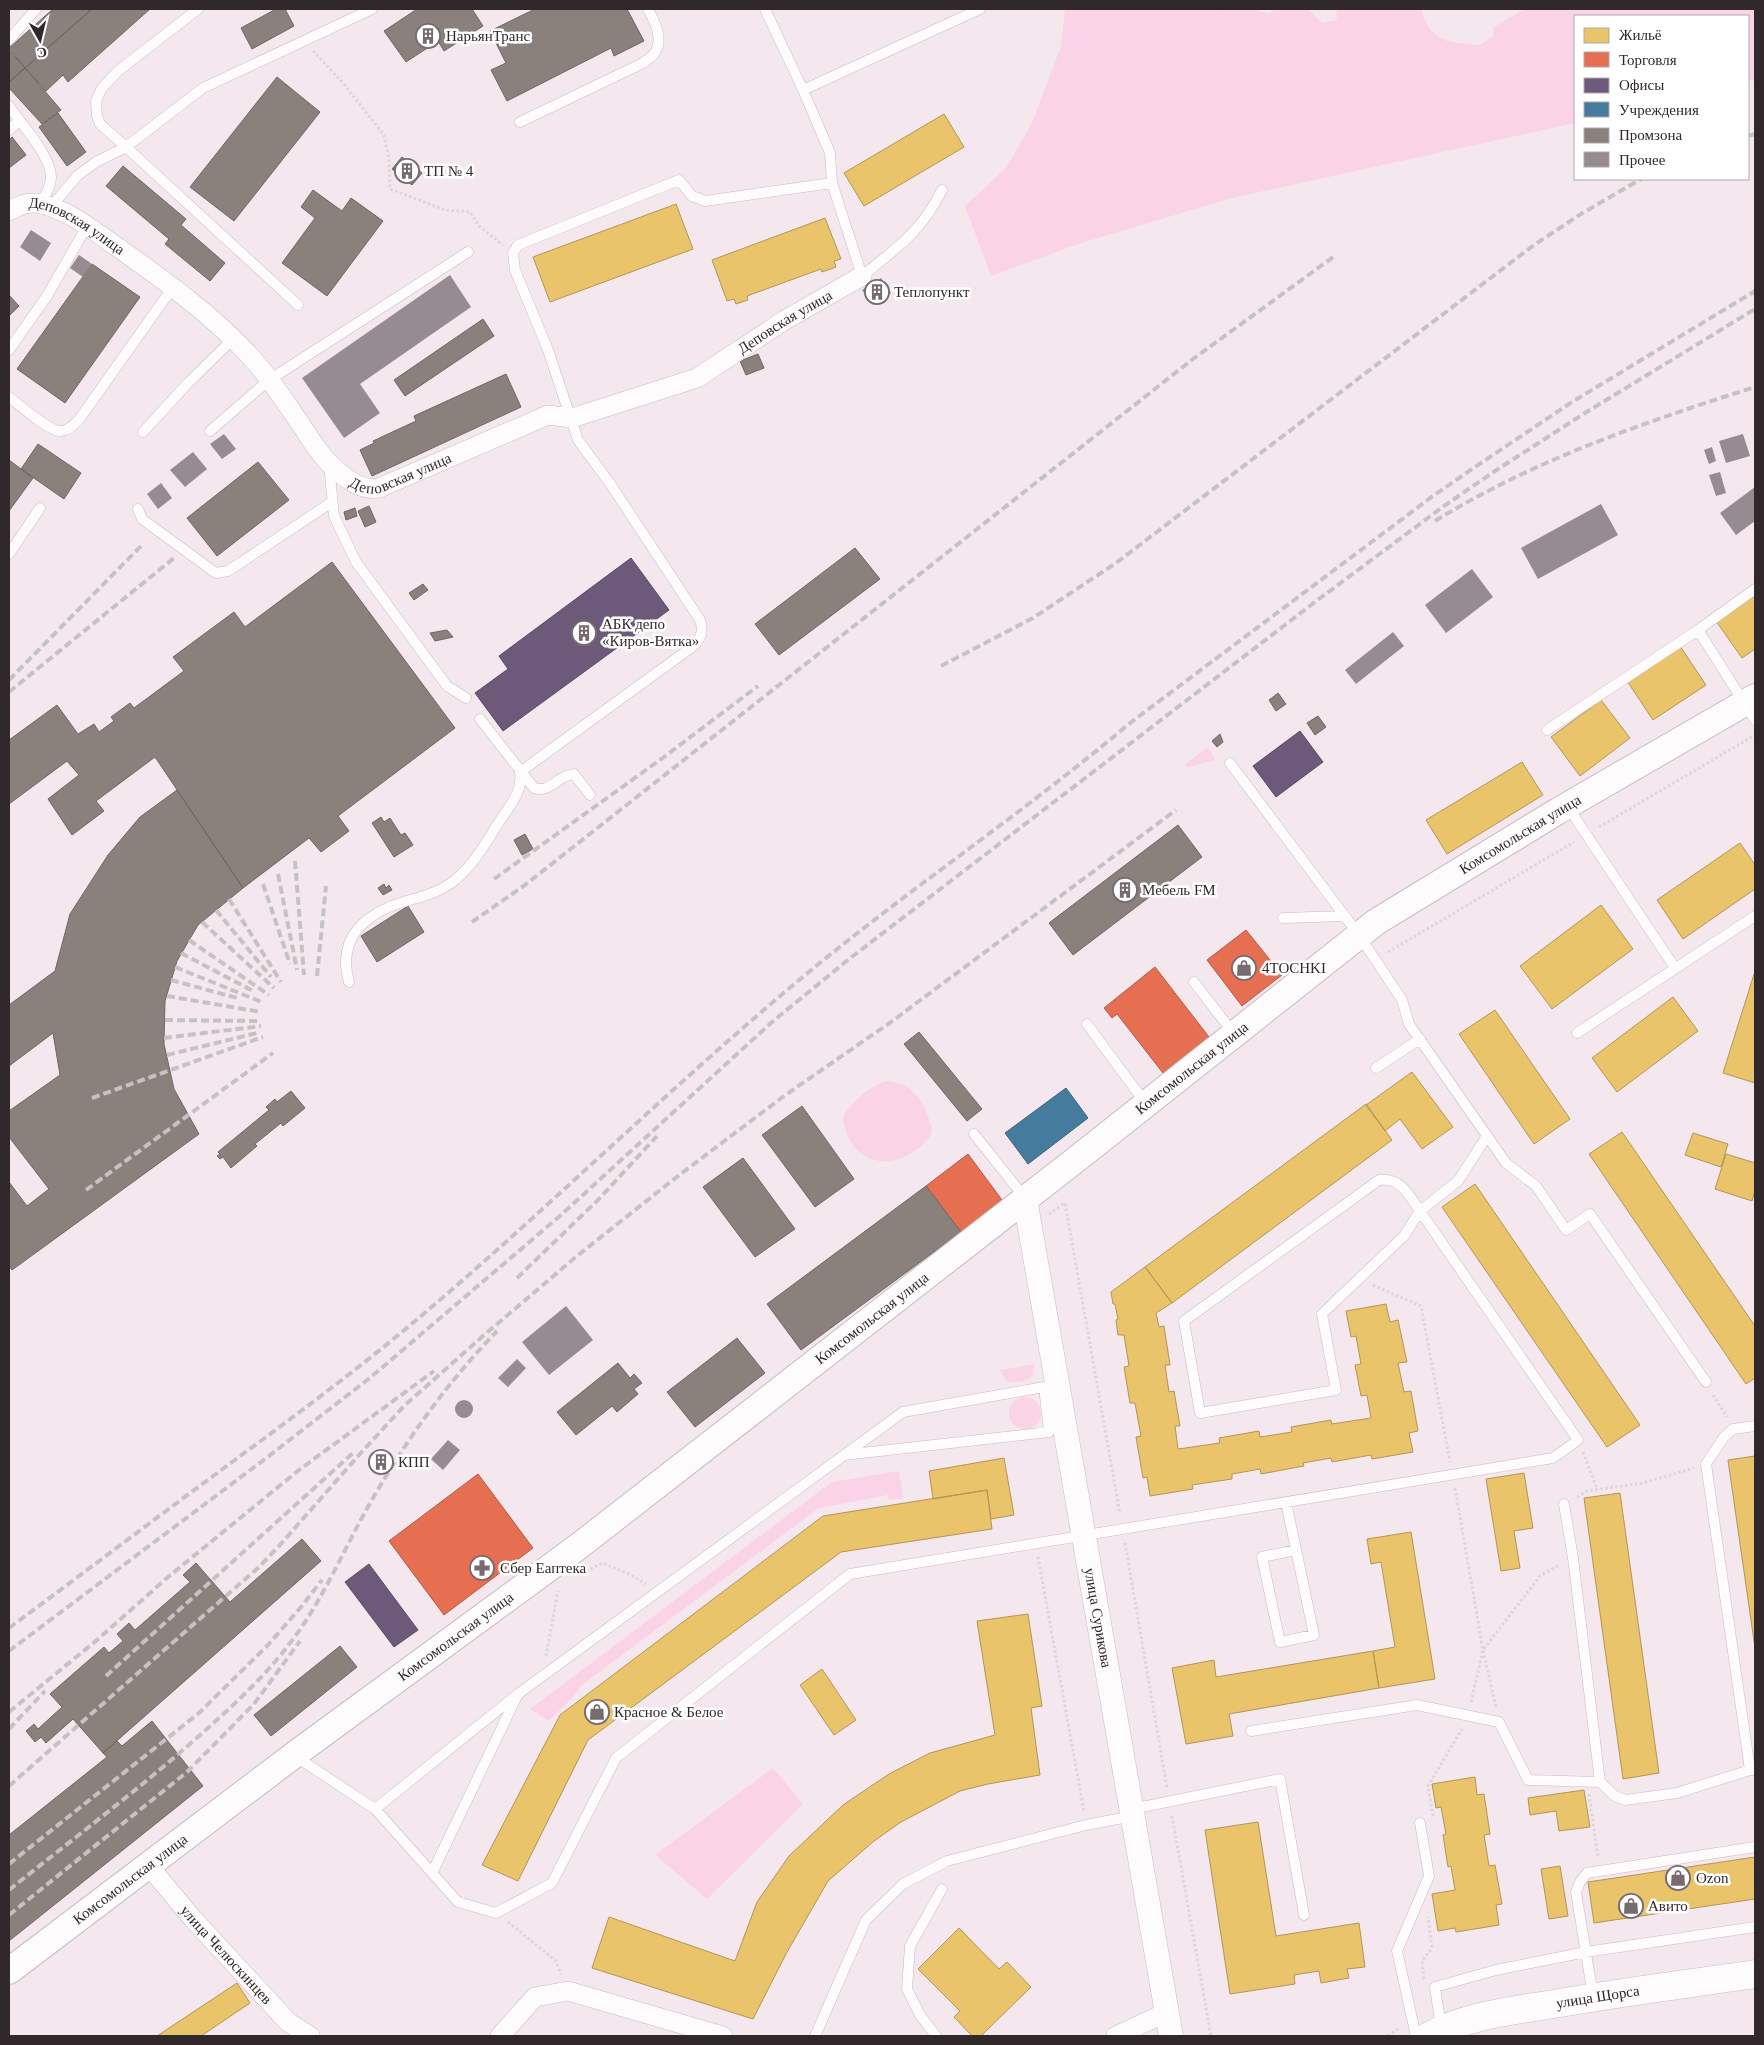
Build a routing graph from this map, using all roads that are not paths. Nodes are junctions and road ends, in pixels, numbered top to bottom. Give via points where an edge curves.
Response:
1 (36, 9) edge
2 (198, 9) edge
3 (372, 9) edge
4 (648, 9) edge
5 (765, 9) edge
6 (980, 9) edge
7 (356, 12) edge
8 (9, 40) edge
9 (803, 90) junction
10 (9, 106) edge
11 (20, 121) junction
12 (520, 122) dead end
13 (9, 130) edge
14 (126, 147) junction
15 (832, 184) junction
16 (942, 190) dead end
17 (46, 205) junction
18 (9, 211) edge
19 (87, 226) junction
20 (468, 252) dead end
21 (862, 276) junction
22 (173, 287) junction
23 (298, 306) dead end
24 (233, 339) junction
25 (9, 350) edge
26 (269, 380) junction
27 (9, 397) edge
28 (572, 418) junction
29 (210, 431) dead end
30 (143, 432) dead end
31 (329, 463) junction
32 (332, 502) junction
33 (40, 508) dead end
34 (138, 509) dead end
35 (9, 554) edge
36 (1755, 589) edge
37 (1698, 630) junction
38 (466, 698) dead end
39 (1752, 707) edge
40 (480, 719) dead end
41 (1548, 730) dead end
42 (1230, 763) dead end
43 (520, 772) junction
44 (590, 795) dead end
45 (1567, 806) junction
46 (1755, 916) edge
47 (1283, 918) dead end
48 (1352, 926) junction
49 (1675, 968) junction
50 (349, 982) dead end
51 (1194, 982) dead end
52 (1087, 1024) dead end
53 (1577, 1033) dead end
54 (1234, 1034) junction
55 (1420, 1039) junction
56 (1376, 1068) dead end
57 (1146, 1104) junction
58 (974, 1134) dead end
59 (1486, 1136) junction
60 (1025, 1199) junction
61 (1420, 1211) junction
62 (1706, 1382) road end
63 (1755, 1426) edge
64 (844, 1455) junction
65 (1286, 1502) junction
66 (1564, 1504) road end
67 (1084, 1536) junction
68 (1296, 1550) junction
69 (518, 1694) junction
70 (1251, 1731) dead end
71 (294, 1755) junction
72 (1752, 1770) edge
73 (1600, 1782) junction
74 (375, 1809) junction
75 (1132, 1813) junction
76 (1420, 1823) dead end
77 (1755, 1847) edge
78 (148, 1865) junction
79 (432, 1873) junction
80 (942, 1889) dead end
81 (1304, 1915) dead end
82 (1755, 1926) edge
83 (1586, 1952) junction
84 (9, 1971) edge
85 (1755, 1974) edge
86 (1593, 1997) junction
87 (1167, 2012) junction
88 (1429, 2034) edge
89 (310, 2036) edge
90 (500, 2036) edge
91 (723, 2036) edge
92 (815, 2036) edge
93 (936, 2036) edge
94 (1116, 2036) edge
95 (1171, 2036) edge

1 - 8 lane
2 - 14 lane via 118,71 102,88 96,101 100,124
3 - 7 lane
4 - 12 lane via 659,39 655,53 642,64
5 - 9 lane
6 - 9 lane
7 - 14 lane via 304,41 203,88
9 - 15 lane via 830,153
10 - 11 lane
11 - 13 lane
11 - 17 lane via 50,168 52,180
14 - 17 lane via 96,162
14 - 23 lane
15 - 21 lane
15 - 28 lane via 705,201 692,196 679,180 518,245 513,253 515,270
16 - 21 lane via 931,212 905,243
17 - 18 street, Деповская улица via 23,204
17 - 19 street, Деповская улица
19 - 22 street, Деповская улица
19 - 25 lane via 47,296
20 - 26 lane
21 - 28 street, Деповская улица via 785,320 697,378
22 - 24 street, Деповская улица
22 - 27 lane via 78,421 69,429 61,432 52,429
24 - 26 street, Деповская улица
24 - 30 lane
26 - 29 lane
26 - 31 street, Деповская улица
28 - 31 street, Деповская улица via 548,416 372,489 354,483
28 - 43 lane via 582,446 700,620 702,633 700,640
31 - 32 lane
32 - 34 lane via 222,573 213,570 142,519
32 - 38 lane via 334,516 345,540 368,579 447,686
33 - 35 lane
36 - 37 lane
37 - 39 lane
37 - 41 lane
39 - 45 main road, Комсомольская улица
40 - 43 lane
42 - 48 lane
43 - 44 lane via 537,789 549,787 574,774
43 - 50 lane via 521,784 514,799 472,862 456,880 429,895 389,907 360,927 348,945 344,963
45 - 48 main road, Комсомольская улица via 1376,922
45 - 49 lane
46 - 49 lane
47 - 48 lane
48 - 54 main road, Комсомольская улица
48 - 55 lane via 1402,1000 1409,1024
49 - 53 lane
51 - 54 lane
52 - 57 lane
54 - 57 main road, Комсомольская улица
55 - 56 lane
55 - 59 lane
57 - 60 main road, Комсомольская улица
58 - 60 lane
59 - 61 lane via 1458,1181
59 - 62 lane via 1506,1164 1536,1186 1566,1230 1590,1214
60 - 67 street, улица Сурикова
60 - 71 main road, Комсомольская улица via 579,1546
61 - 61 lane via 1398,1182 1379,1180 1184,1321 1200,1414 1336,1390 1322,1314 1404,1236
61 - 65 lane via 1578,1440 1553,1458
63 - 72 lane via 1733,1429 1706,1464
64 - 64 lane via 903,1412 1044,1387 1049,1432
64 - 69 lane
65 - 67 lane
65 - 68 lane
66 - 73 lane
67 - 75 street, улица Сурикова
67 - 79 lane via 850,1574 616,1758 552,1883 496,1913 458,1902
68 - 68 lane via 1314,1635 1280,1642 1262,1557
69 - 74 lane
69 - 79 lane
70 - 73 lane via 1417,1705 1499,1722 1528,1780
71 - 74 lane
71 - 78 main road, Комсомольская улица
72 - 73 lane via 1677,1793 1625,1800 1615,1796
74 - 79 lane
75 - 81 lane via 1280,1779
75 - 87 street, улица Сурикова
75 - 92 lane via 947,1861 903,1884 866,1920
76 - 88 lane via 1429,1876 1397,1951
77 - 83 lane via 1587,1873 1576,1892
78 - 84 main road, Комсомольская улица
78 - 89 street, улица Челюскинцев via 288,2022
80 - 93 lane via 910,1946 906,1989
82 - 83 lane
83 - 86 lane
83 - 88 lane via 1496,1970 1434,1987
85 - 86 main road, улица Щорса
86 - 88 main road, улица Щорса via 1482,2016
87 - 94 street
87 - 95 street, улица Сурикова
90 - 91 street via 535,1997 568,1991

